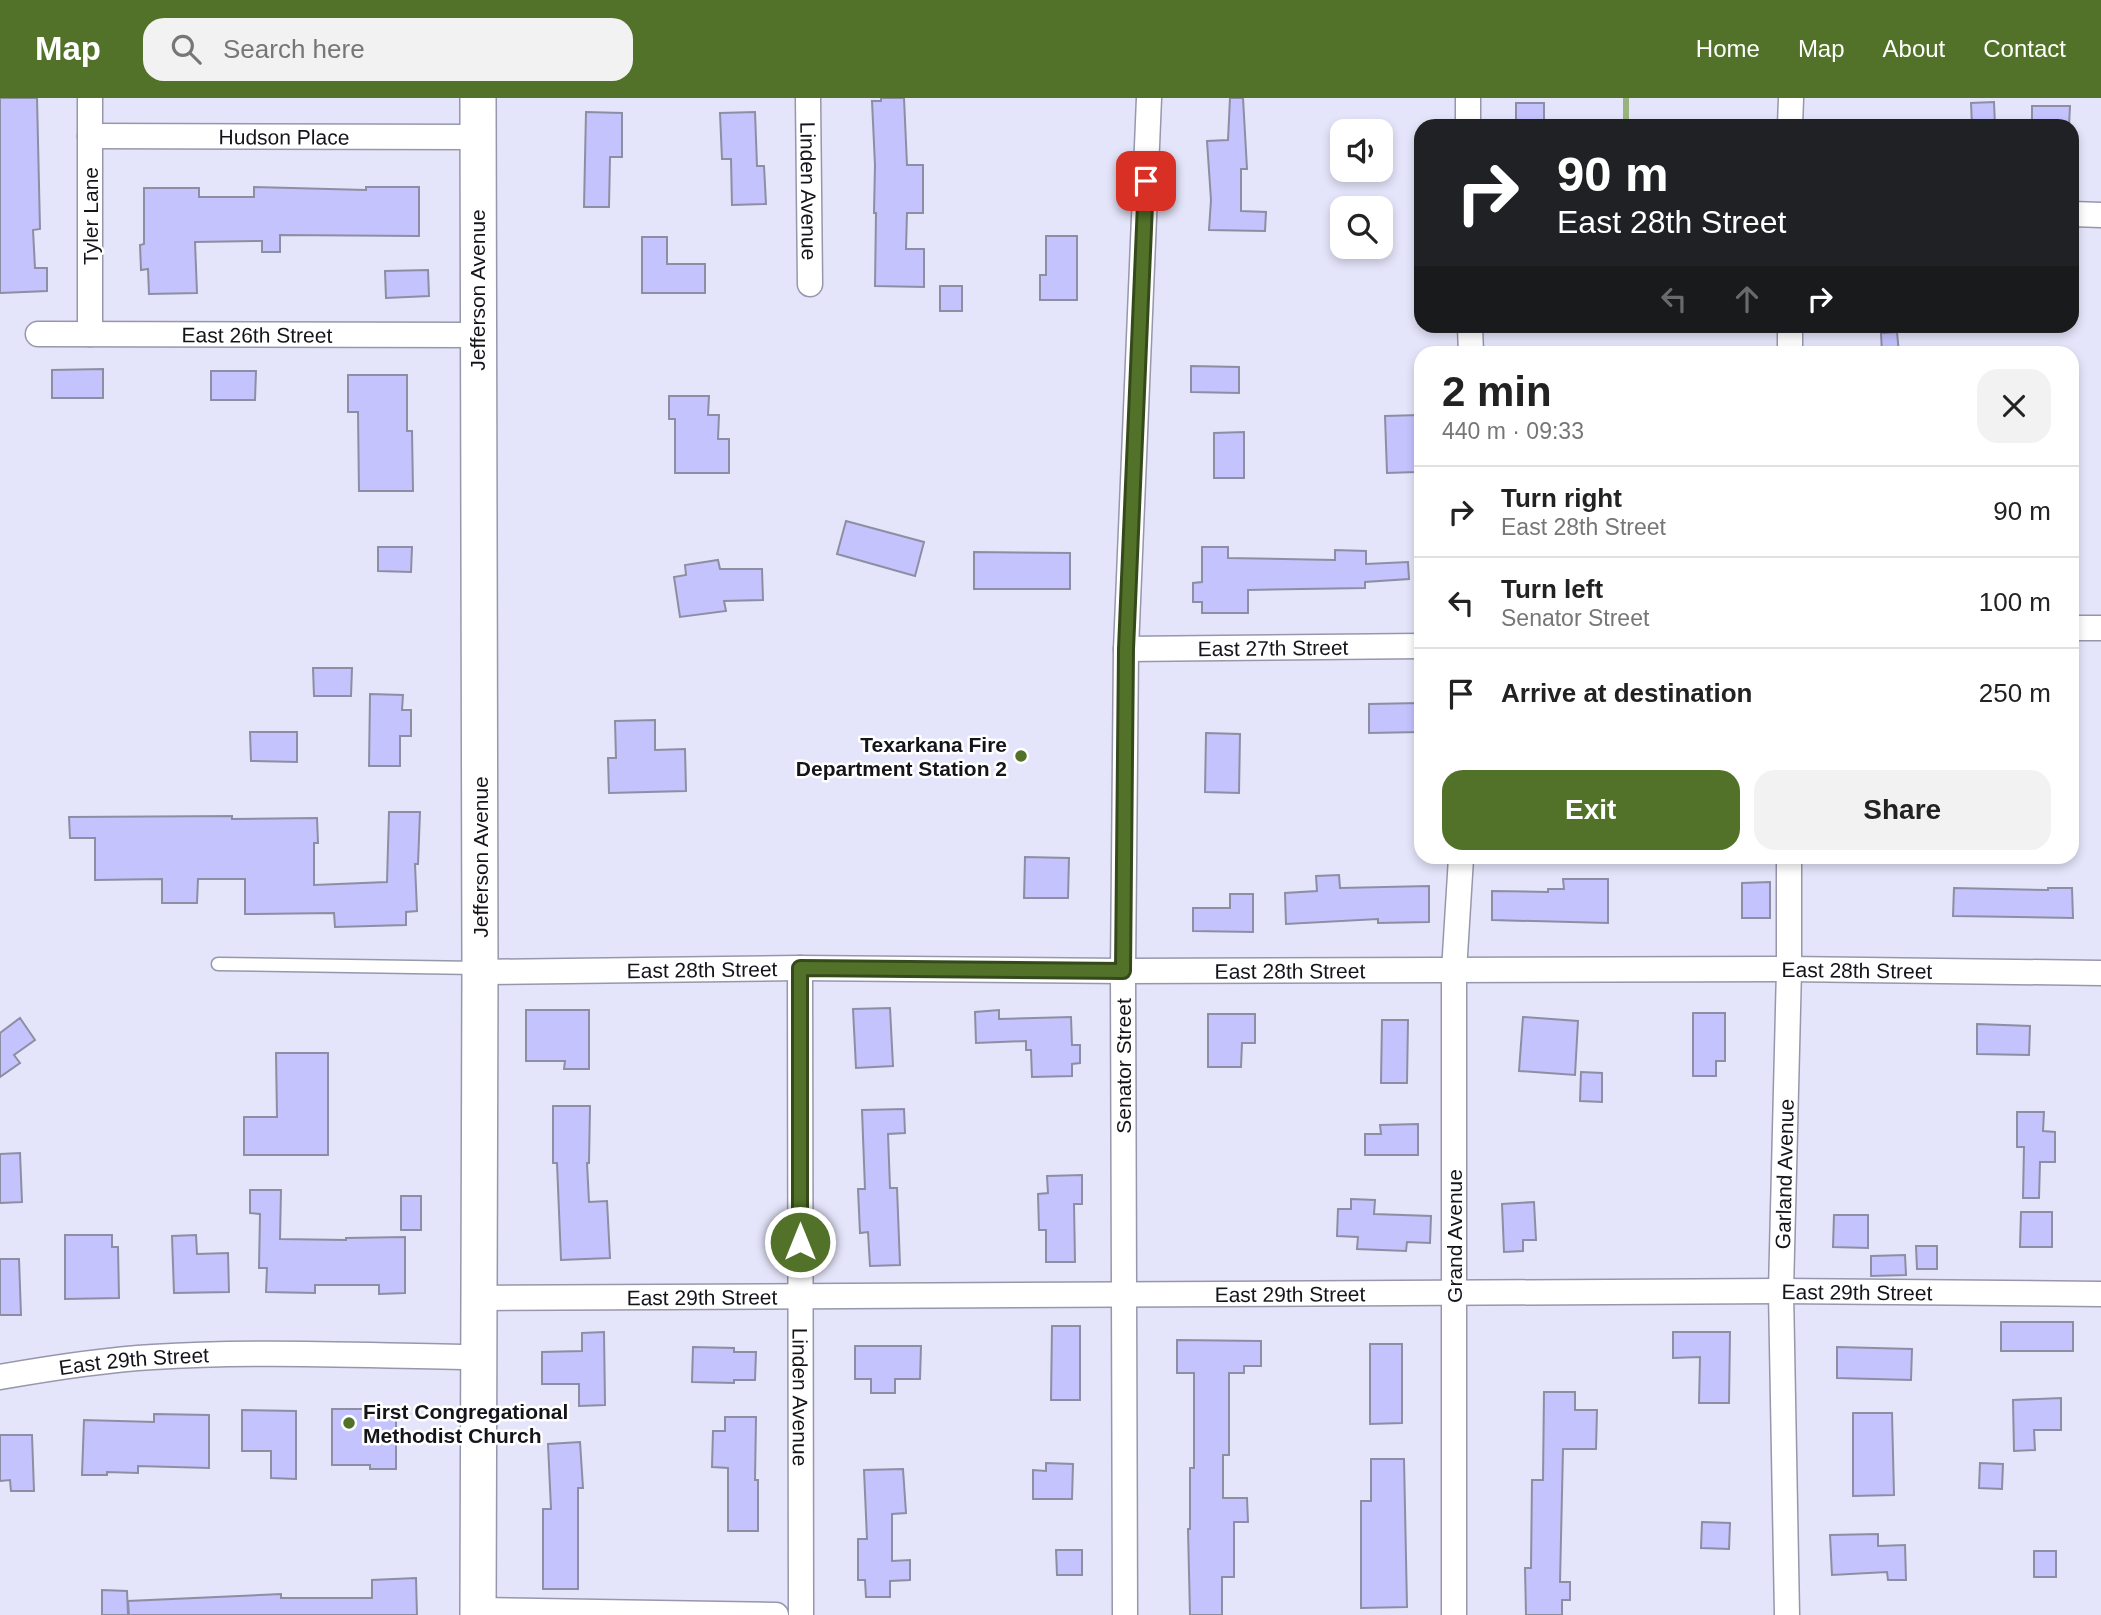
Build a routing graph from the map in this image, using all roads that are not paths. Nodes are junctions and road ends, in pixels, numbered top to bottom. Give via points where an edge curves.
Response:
1 (90, 98) edge
2 (478, 98) edge
3 (808, 98) edge
4 (1149, 98) edge
5 (1468, 98) edge
6 (1791, 98) edge
7 (1468, 119) edge
8 (1790, 119) edge
9 (90, 136) junction
10 (478, 137) junction
11 (2079, 214) edge
12 (2101, 215) edge
13 (810, 284) dead end
14 (38, 334) dead end
15 (90, 334) junction
16 (477, 335) junction
17 (2079, 628) edge
18 (2101, 628) edge
19 (1414, 646) edge
20 (1126, 649) junction
21 (1461, 864) edge
22 (1790, 864) edge
23 (218, 964) dead end
24 (800, 968) junction
25 (1789, 969) junction
26 (480, 970) junction
27 (1123, 971) junction
28 (1454, 971) junction
29 (2101, 973) edge
30 (1781, 1291) junction
31 (1454, 1293) junction
32 (1125, 1294) junction
33 (2101, 1294) edge
34 (800, 1297) junction
35 (478, 1298) junction
36 (479, 1357) junction
37 (0, 1377) edge
38 (478, 1613) edge
39 (776, 1615) edge
40 (801, 1615) edge
41 (1125, 1615) edge
42 (1454, 1615) edge
43 (1787, 1615) edge

1 - 9 street, Tyler Lane
2 - 10 main road, Jefferson Avenue
3 - 13 street, Linden Avenue
4 - 20 street, Senator Street
5 - 7 street
6 - 8 street
9 - 10 street, Hudson Place
9 - 15 street, Tyler Lane
10 - 16 main road, Jefferson Avenue
11 - 12 street
14 - 15 street, East 26th Street
15 - 16 street, East 26th Street
16 - 26 main road, Jefferson Avenue
17 - 18 street
19 - 20 street, East 27th Street
20 - 27 street, Senator Street
21 - 28 street, Grand Avenue
22 - 25 street, Garland Avenue
23 - 26 lane
24 - 26 street, East 28th Street
24 - 27 street, East 28th Street
24 - 34 street, Linden Avenue
25 - 28 street, East 28th Street
25 - 29 street, East 28th Street
25 - 30 street, Garland Avenue
26 - 35 main road, Jefferson Avenue
27 - 28 street, East 28th Street
27 - 32 street, Senator Street
28 - 31 street, Grand Avenue
30 - 31 street, East 29th Street
30 - 33 street, East 29th Street
30 - 43 street, Garland Avenue
31 - 32 street, East 29th Street
31 - 42 street, Grand Avenue
32 - 34 street, East 29th Street
32 - 41 street, Senator Street
34 - 35 street, East 29th Street
34 - 40 street, Linden Avenue
35 - 36 main road, Jefferson Avenue
36 - 37 street, East 29th Street via 155,1357
36 - 38 main road, Jefferson Avenue
38 - 39 street

